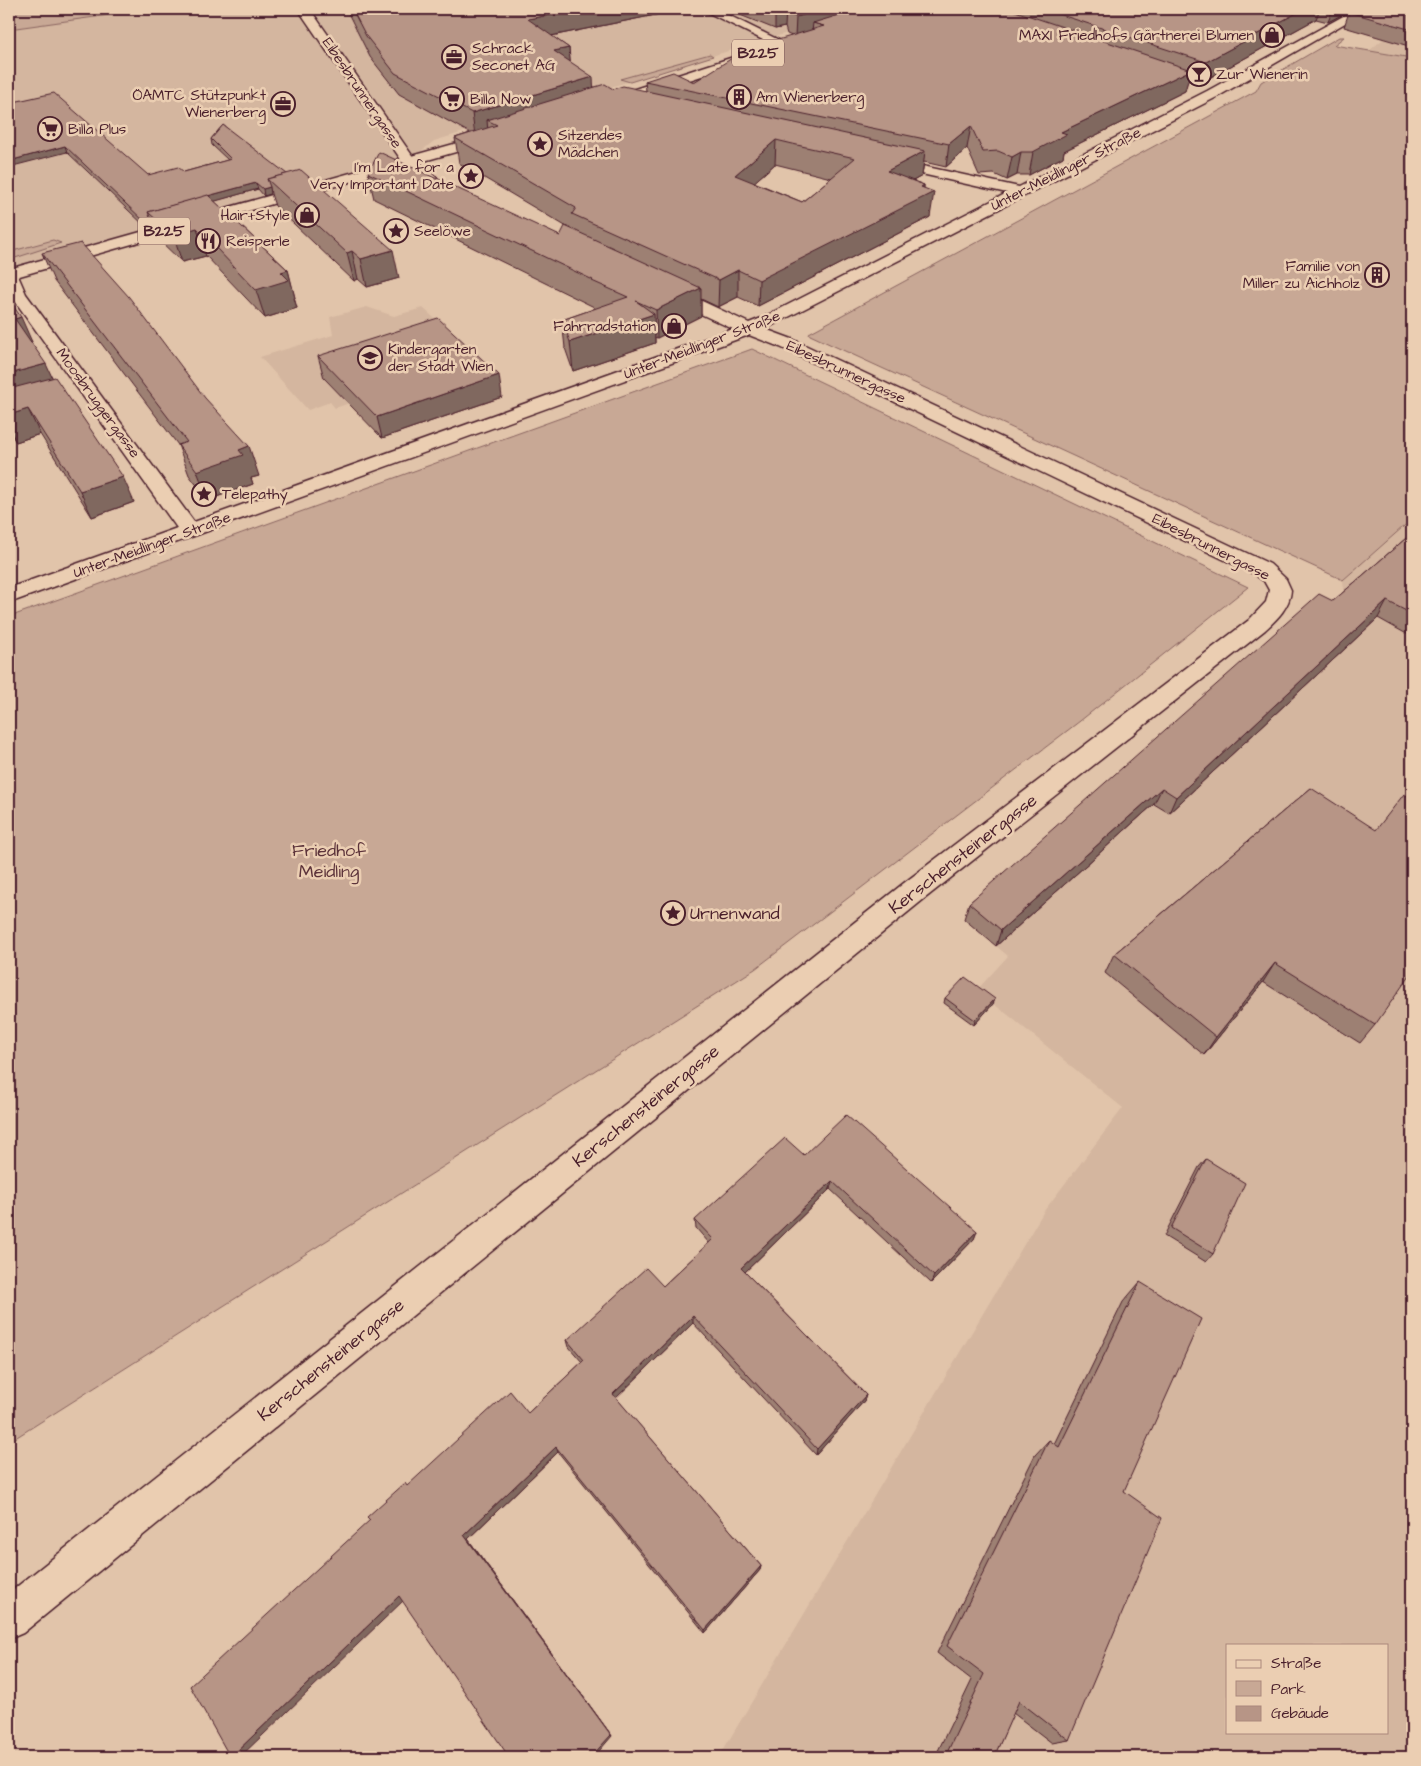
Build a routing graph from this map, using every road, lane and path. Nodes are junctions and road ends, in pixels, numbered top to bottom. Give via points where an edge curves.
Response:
1 (304, 9) edge
2 (707, 9) edge
3 (1352, 9) edge
4 (1198, 89) edge
5 (1212, 94) junction
6 (612, 101) junction
7 (593, 106) edge
8 (641, 107) edge
9 (503, 134) edge
10 (872, 159) edge
11 (409, 161) junction
12 (1021, 192) junction
13 (465, 197) edge
14 (9, 274) edge
15 (656, 287) edge
16 (750, 329) junction
17 (190, 531) junction
18 (1281, 593) joint
19 (9, 596) edge
20 (9, 1619) edge

1 - 11 street, Eibesbrunnergasse
2 - 6 street, B225 via 788,44
3 - 5 street, Unter-Meidlinger Straße via 1353,15
4 - 5 street
5 - 12 street, Unter-Meidlinger Straße
6 - 7 street, B225
6 - 8 street
9 - 11 street, B225
10 - 12 street
11 - 13 street, Eibesbrunnergasse via 433,182
11 - 14 street, B225
12 - 16 street, Unter-Meidlinger Straße via 782,316
14 - 17 street, Moosbruggergasse via 18,294 79,390
15 - 16 street, Eibesbrunnergasse
16 - 17 street, Unter-Meidlinger Straße
16 - 18 street, Eibesbrunnergasse via 1262,569 1276,580
17 - 19 street, Unter-Meidlinger Straße
18 - 20 street, Kerschensteinergasse via 1272,612 1257,626 914,892

